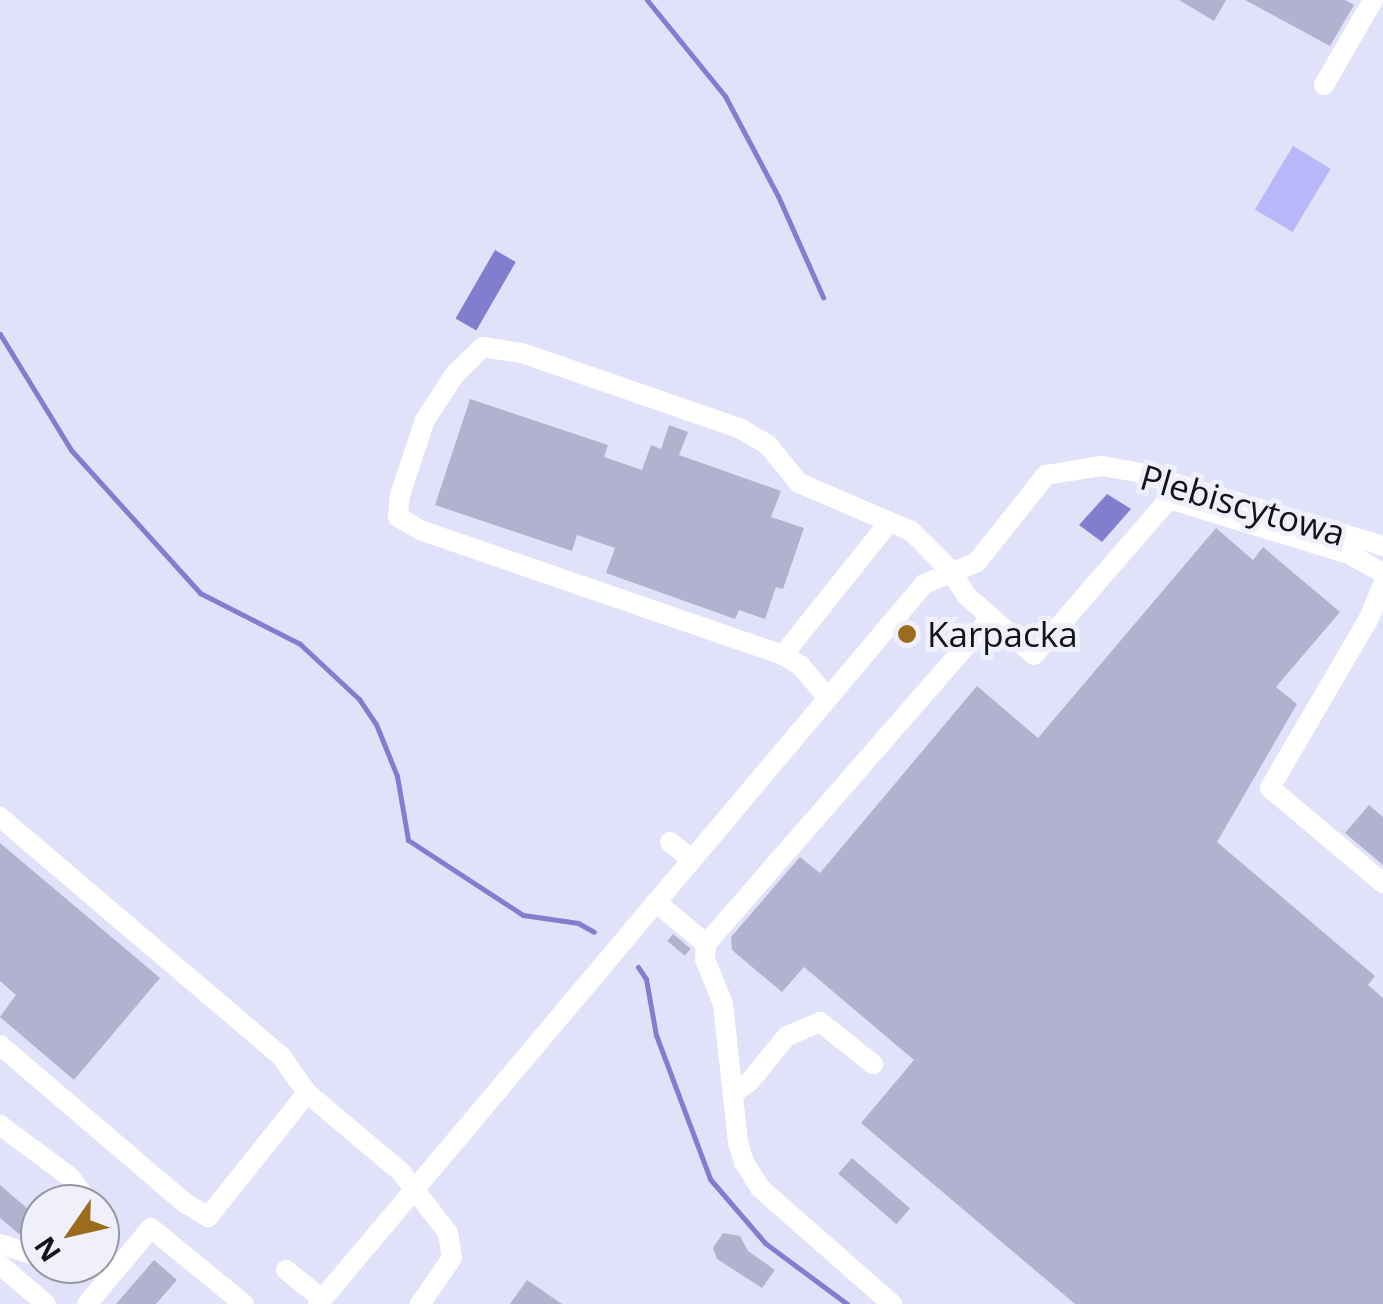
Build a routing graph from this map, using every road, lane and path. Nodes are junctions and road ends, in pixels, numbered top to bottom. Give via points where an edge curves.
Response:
1 (1373, 0) edge
2 (1324, 85) dead end
3 (889, 522) junction
4 (1383, 546) edge
5 (950, 570) junction
6 (1383, 573) edge
7 (1383, 585) edge
8 (990, 618) junction
9 (784, 655) junction
10 (828, 698) junction
11 (0, 817) edge
12 (670, 842) dead end
13 (692, 860) junction
14 (1383, 883) edge
15 (656, 902) junction
16 (706, 944) junction
17 (0, 1045) edge
18 (873, 1064) dead end
19 (307, 1093) junction
20 (733, 1093) junction
21 (0, 1125) edge
22 (75, 1184) edge
23 (414, 1190) junction
24 (0, 1265) edge
25 (286, 1270) dead end
26 (320, 1302) edge
27 (46, 1304) edge
28 (88, 1304) edge
29 (244, 1304) edge
30 (420, 1304) edge
31 (892, 1304) edge

1 - 2 street
3 - 5 street via 910,531
3 - 9 street
3 - 9 street via 799,483 768,445 739,428 522,353 483,348 454,374 426,420 398,517
4 - 5 street, Plebiscytowa via 1102,466 1046,474 977,562
5 - 8 street
5 - 10 street via 924,584
6 - 8 street via 1349,554 1168,499 1034,655
7 - 14 street via 1270,788
8 - 16 street
9 - 10 street
10 - 13 street
11 - 19 street via 281,1056
12 - 13 street
13 - 15 street
15 - 16 street
15 - 23 street
16 - 20 street via 723,1004
17 - 19 street via 208,1217
18 - 20 street via 820,1022 787,1036
19 - 23 street via 388,1159
20 - 31 street via 738,1143 760,1188
21 - 22 street
23 - 26 street
23 - 30 street via 448,1233 452,1258
24 - 27 street
25 - 26 street
28 - 29 street via 151,1228

